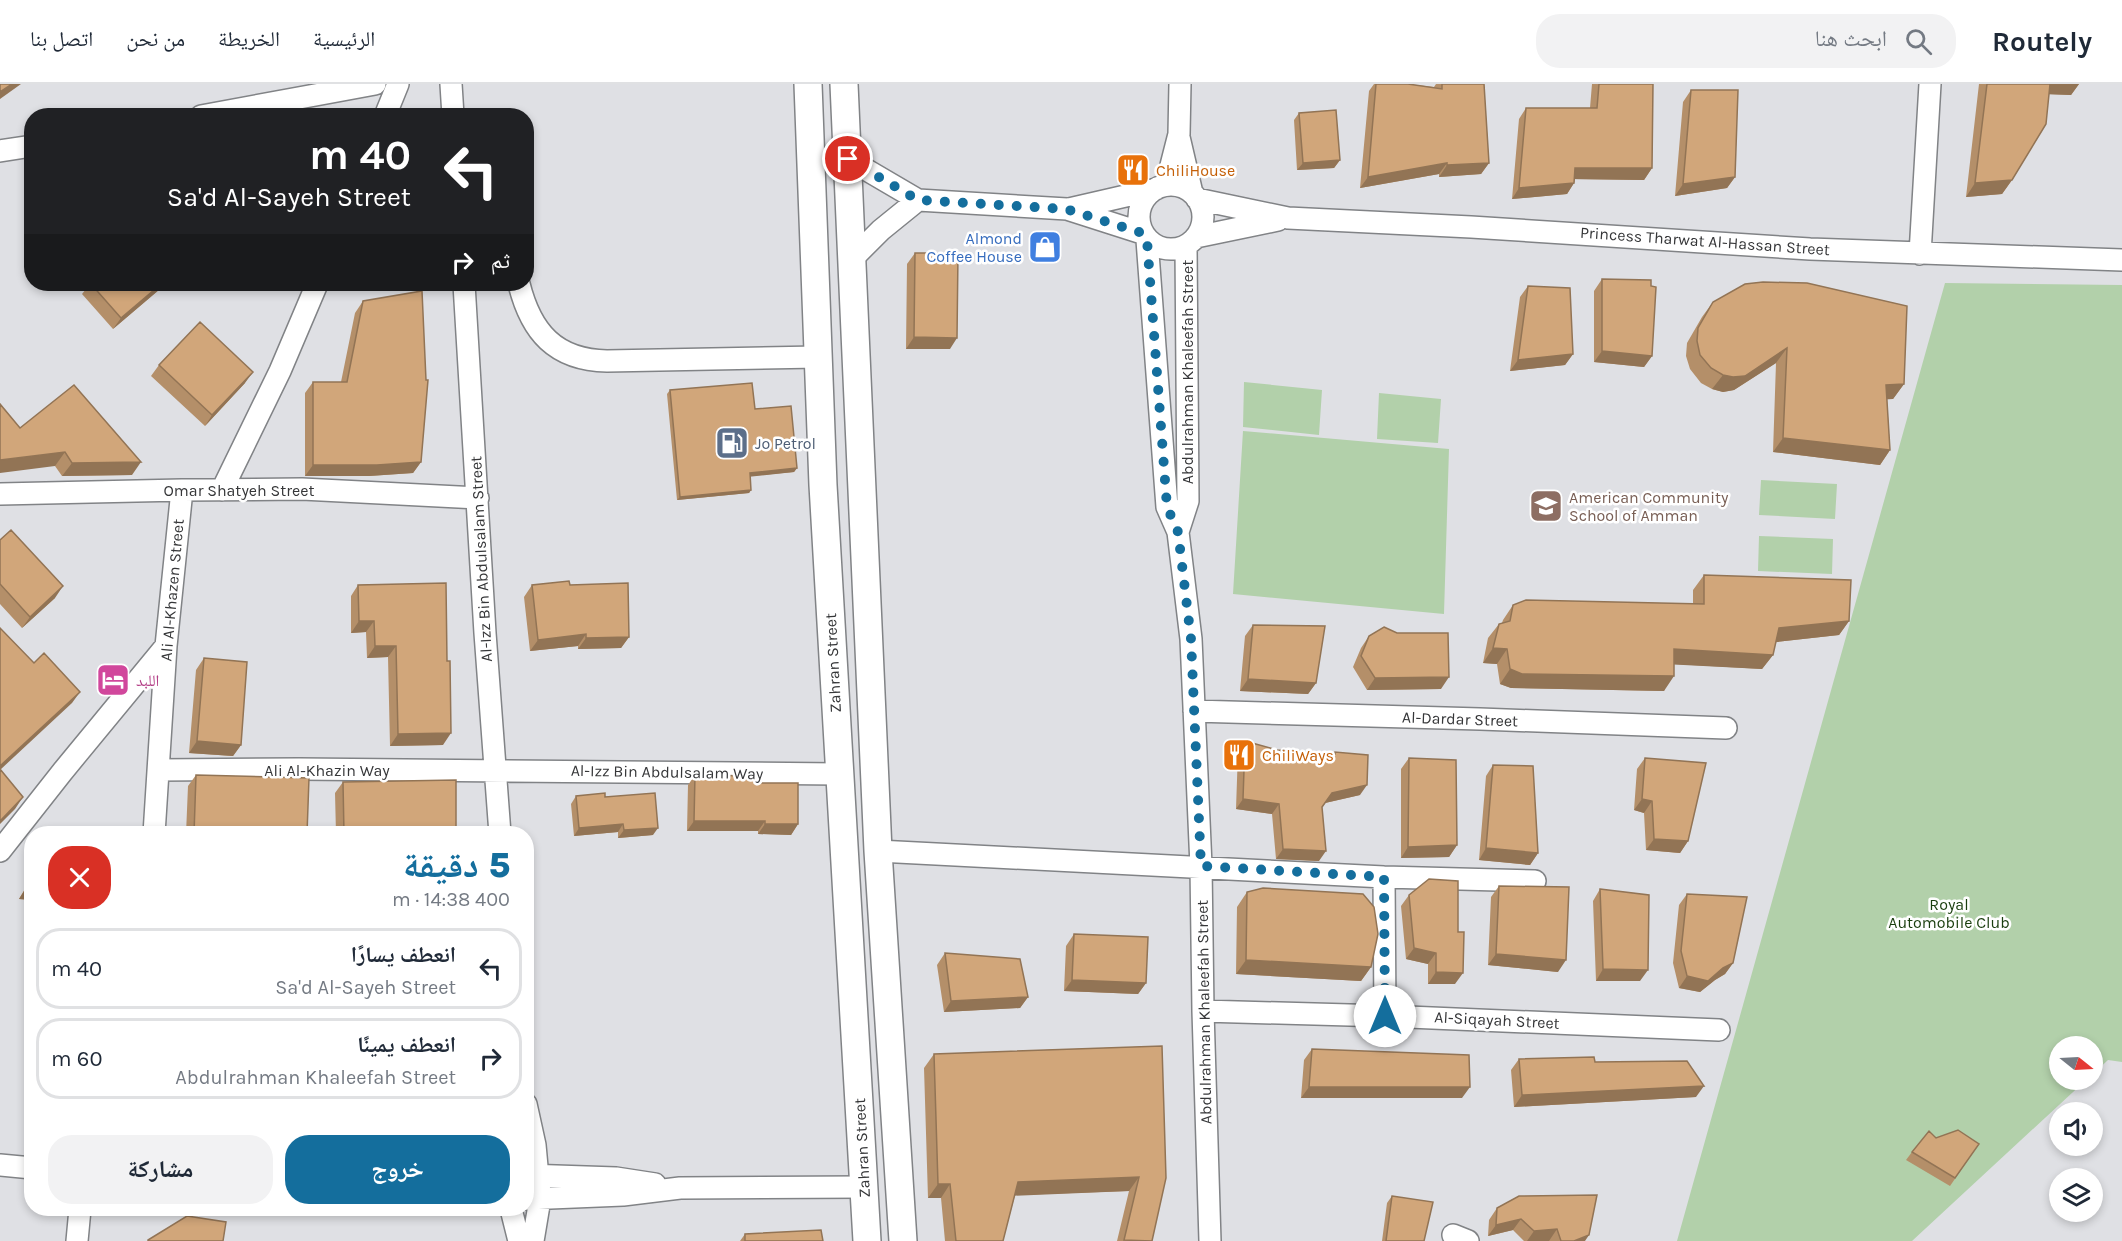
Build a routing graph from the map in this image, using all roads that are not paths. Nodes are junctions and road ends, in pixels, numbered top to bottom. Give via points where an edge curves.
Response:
1 (375, 84) edge
2 (399, 84) edge
3 (451, 84) edge
4 (808, 84) edge
5 (844, 84) edge
6 (1180, 84) edge
7 (1930, 84) edge
8 (244, 108) edge
9 (388, 108) edge
10 (452, 108) edge
11 (1179, 134) junction
12 (24, 147) edge
13 (0, 151) edge
14 (848, 159) junction
15 (1161, 187) junction
16 (1195, 196) junction
17 (918, 200) junction
18 (1066, 209) junction
19 (1288, 218) junction
20 (1145, 237) junction
21 (1191, 241) junction
22 (1920, 254) junction
23 (853, 258) junction
24 (2122, 260) edge
25 (314, 291) edge
26 (464, 291) edge
27 (521, 291) edge
28 (818, 357) junction
29 (182, 490) junction
30 (222, 490) junction
31 (0, 494) edge
32 (478, 498) junction
33 (1178, 532) junction
34 (166, 646) junction
35 (1194, 711) junction
36 (1726, 728) dead end
37 (159, 770) junction
38 (496, 771) junction
39 (839, 774) junction
40 (155, 826) edge
41 (499, 826) edge
42 (0, 851) edge
43 (878, 851) junction
44 (1201, 866) junction
45 (1384, 877) junction
46 (1534, 881) dead end
47 (1203, 1011) junction
48 (1385, 1016) junction
49 (1719, 1030) dead end
50 (0, 1165) edge
51 (24, 1167) edge
52 (534, 1174) edge
53 (864, 1187) junction
54 (680, 1188) junction
55 (534, 1199) edge
56 (79, 1216) edge
57 (513, 1216) edge
58 (533, 1216) edge
59 (77, 1241) edge
60 (519, 1241) edge
61 (533, 1241) edge
62 (867, 1241) edge
63 (903, 1241) edge
64 (1210, 1241) edge

1 - 8 street
2 - 9 street
3 - 10 street
4 - 28 main road, Zahran Street
5 - 14 main road, Zahran Street
6 - 11 street
7 - 22 street
11 - 15 street
11 - 16 street
12 - 13 street
14 - 17 street
14 - 23 main road, Zahran Street
15 - 16 street via 1184,188
15 - 18 street
15 - 20 street via 1146,196 1140,207 1138,220
16 - 19 street, Princess Tharwat Al-Hassan Street
16 - 21 street via 1203,218
17 - 18 street
17 - 23 street
18 - 20 street
19 - 21 street, Princess Tharwat Al-Hassan Street
19 - 22 street, Princess Tharwat Al-Hassan Street
20 - 21 street via 1166,249 1176,249
20 - 33 street, Abdulrahman Khaleefah Street via 1167,507
21 - 33 street, Abdulrahman Khaleefah Street via 1188,501
22 - 24 street, Princess Tharwat Al-Hassan Street
23 - 43 main road, Zahran Street
25 - 30 street
26 - 32 street, Al-Izz Bin Abdulsalam Street
27 - 28 street via 527,311 543,336 579,358 608,361
28 - 39 main road, Zahran Street
29 - 30 street, Omar Shatyeh Street
29 - 31 street, Omar Shatyeh Street
29 - 34 street, Ali Al-Khazen Street
30 - 32 street, Omar Shatyeh Street via 302,489
32 - 38 street, Al-Izz Bin Abdulsalam Street
33 - 35 street, Abdulrahman Khaleefah Street via 1191,639
34 - 37 street, Ali Al-Khazen Street
34 - 42 street
35 - 36 street, Al-Dardar Street
35 - 44 street, Abdulrahman Khaleefah Street
37 - 38 street, Ali Al-Khazin Way
37 - 40 street, Ali Al-Khazen Street
38 - 39 street, Al-Izz Bin Abdulsalam Way
38 - 41 street, Al-Izz Bin Abdulsalam Street
39 - 53 main road, Zahran Street
43 - 44 street
43 - 63 main road, Zahran Street
44 - 45 street
44 - 47 street, Abdulrahman Khaleefah Street
45 - 46 street
45 - 48 street
47 - 48 street, Al-Siqayah Street
47 - 64 street, Abdulrahman Khaleefah Street
48 - 49 street, Al-Siqayah Street
50 - 51 street
52 - 54 street via 616,1178
53 - 54 street
53 - 62 main road, Zahran Street
54 - 55 street via 622,1196
56 - 59 street
57 - 60 street
58 - 61 street

